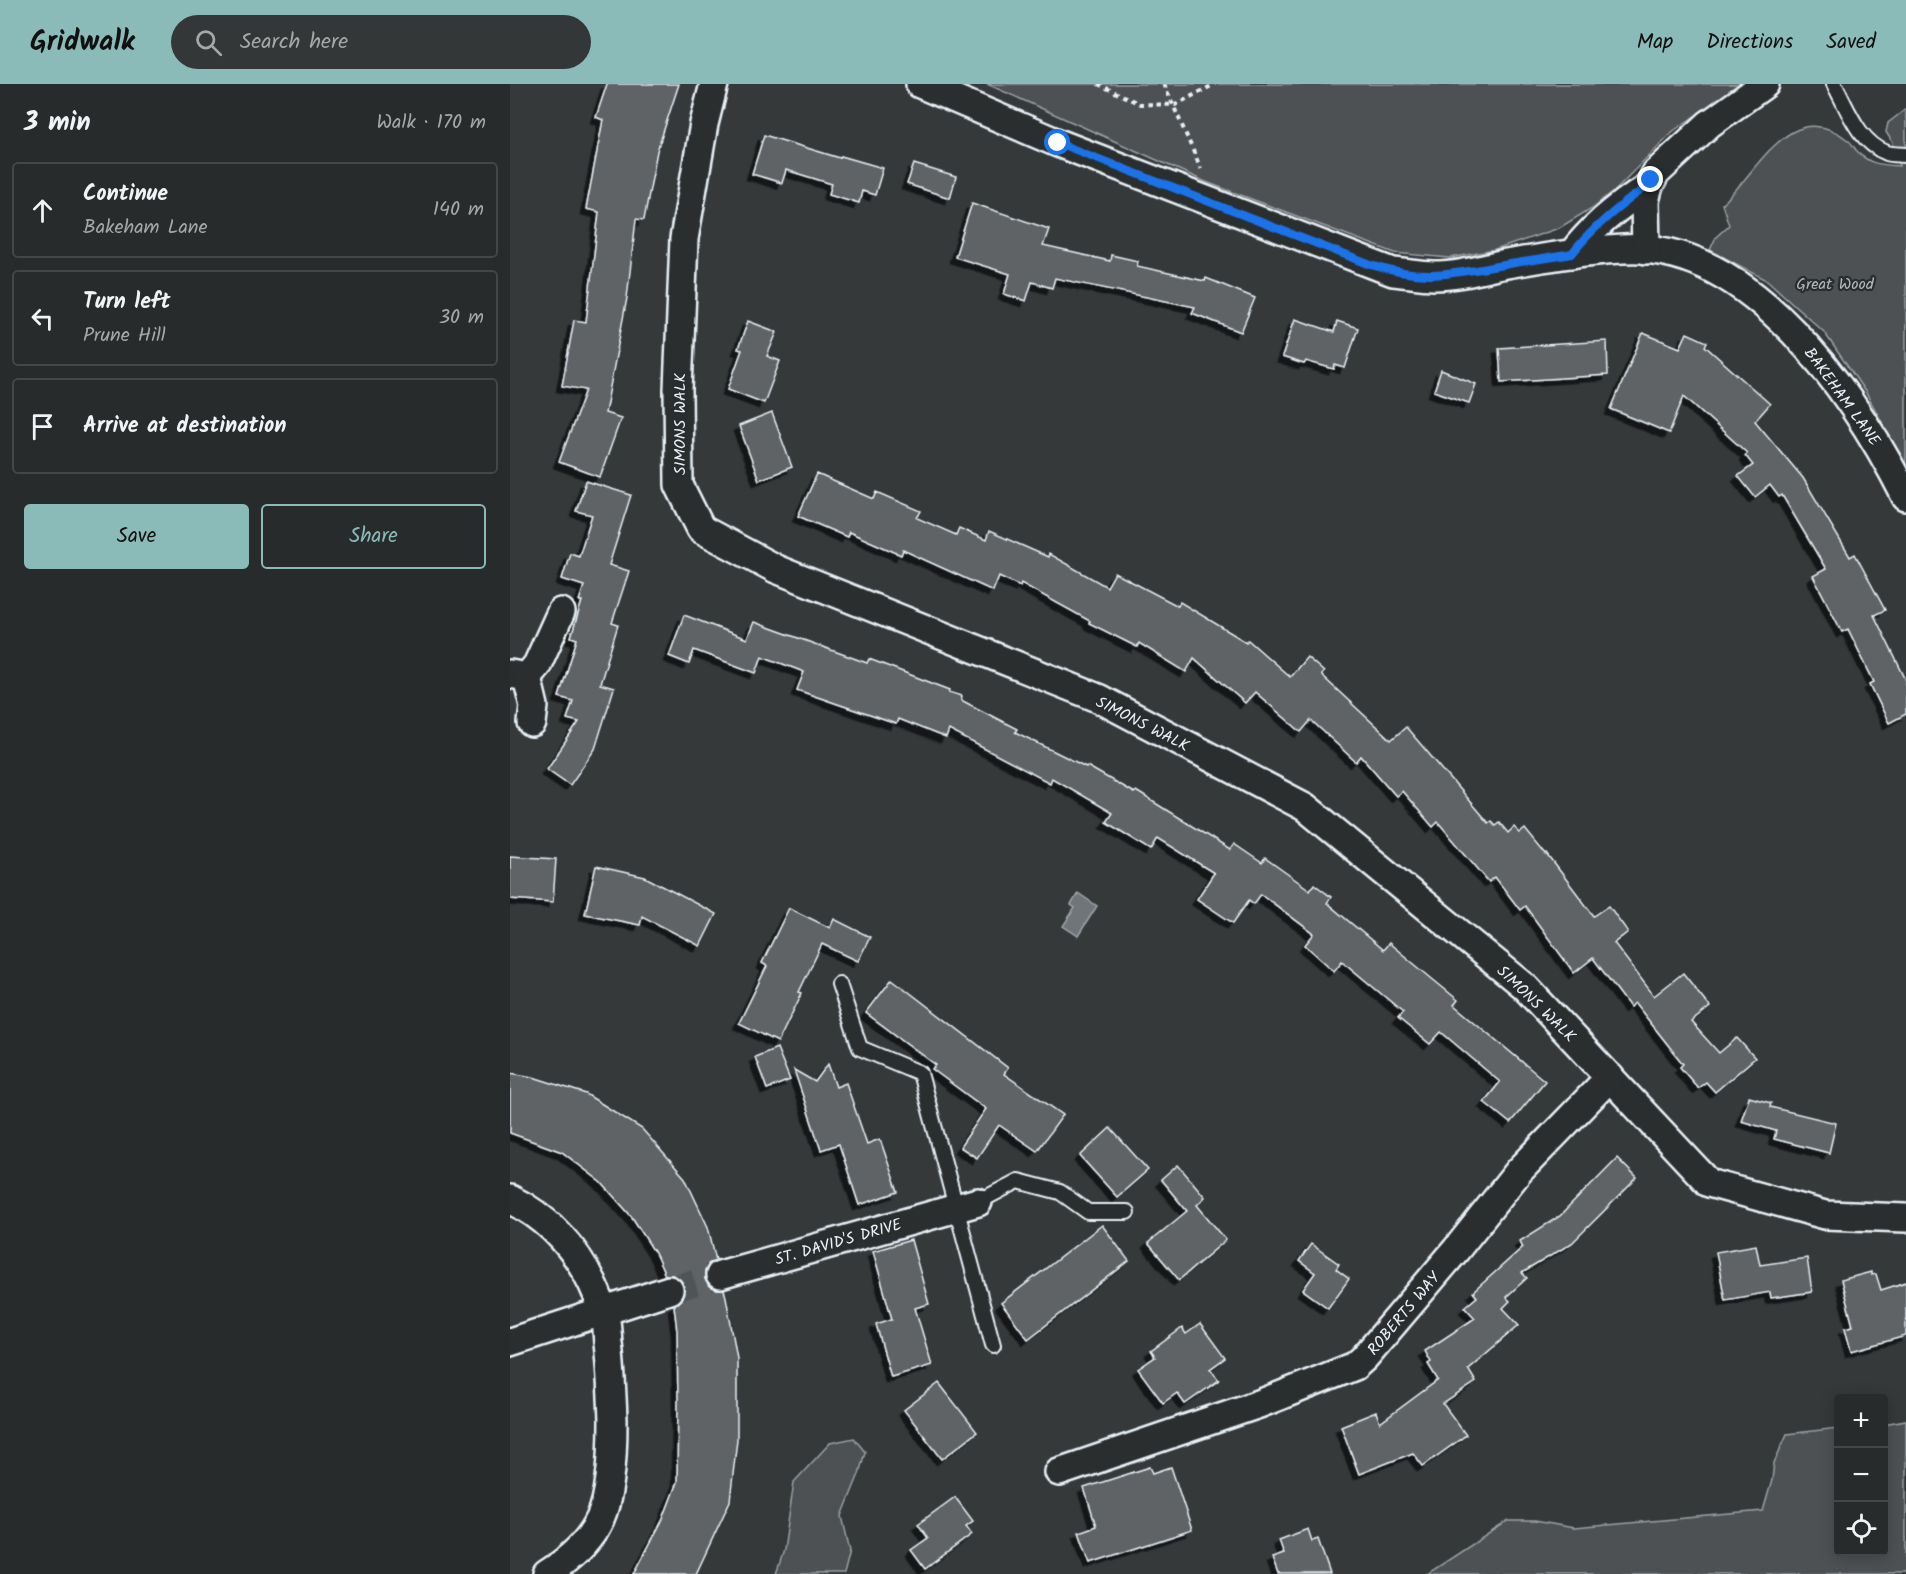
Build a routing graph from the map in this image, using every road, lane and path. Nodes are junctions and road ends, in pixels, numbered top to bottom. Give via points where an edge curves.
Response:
1 (714, 84) edge
2 (920, 84) edge
3 (1098, 84) edge
4 (1164, 84) edge
5 (1215, 84) edge
6 (1765, 84) edge
7 (1834, 84) edge
8 (1175, 105) junction
9 (1906, 154) edge
10 (1201, 171) dead end
11 (1649, 186) junction
12 (1646, 250) junction
13 (1572, 254) junction
14 (1906, 497) edge
15 (561, 612) dead end
16 (518, 675) edge
17 (532, 723) dead end
18 (839, 984) dead end
19 (1610, 1077) junction
20 (510, 1199) edge
21 (967, 1205) junction
22 (1127, 1212) dead end
23 (1906, 1218) edge
24 (720, 1275) tunnel mouth
25 (669, 1290) tunnel mouth
26 (604, 1310) junction
27 (510, 1342) edge
28 (993, 1345) dead end
29 (1059, 1472) dead end
30 (547, 1574) edge

1 - 19 street, SIMONS WALK via 684,239 678,390 679,485 701,529 776,569 1098,698 1305,807 1524,986
2 - 13 street, BAKEHAM LANE via 1058,143 1393,272 1462,274
3 - 8 path via 1140,104
4 - 8 path
5 - 8 path
6 - 11 street via 1708,124 1656,173
7 - 9 lane via 1858,131 1889,154
8 - 10 path
11 - 12 street via 1645,201
11 - 13 street via 1630,198
12 - 13 street, BAKEHAM LANE via 1625,248
12 - 14 street, BAKEHAM LANE via 1683,257 1723,275 1792,329 1857,410
15 - 16 street via 537,665
16 - 17 street via 534,706
18 - 21 lane via 860,1048 920,1073
19 - 23 street, SIMONS WALK via 1709,1183 1825,1215
19 - 29 street, ROBERTS WAY via 1520,1171 1355,1366 1258,1404
20 - 26 street via 533,1212 570,1245
21 - 22 lane via 1018,1181 1060,1192 1088,1212
21 - 24 street, ST. DAVID'S DRIVE
21 - 28 lane
25 - 26 street
26 - 27 street
26 - 30 street via 612,1380 610,1480 601,1518 582,1547

